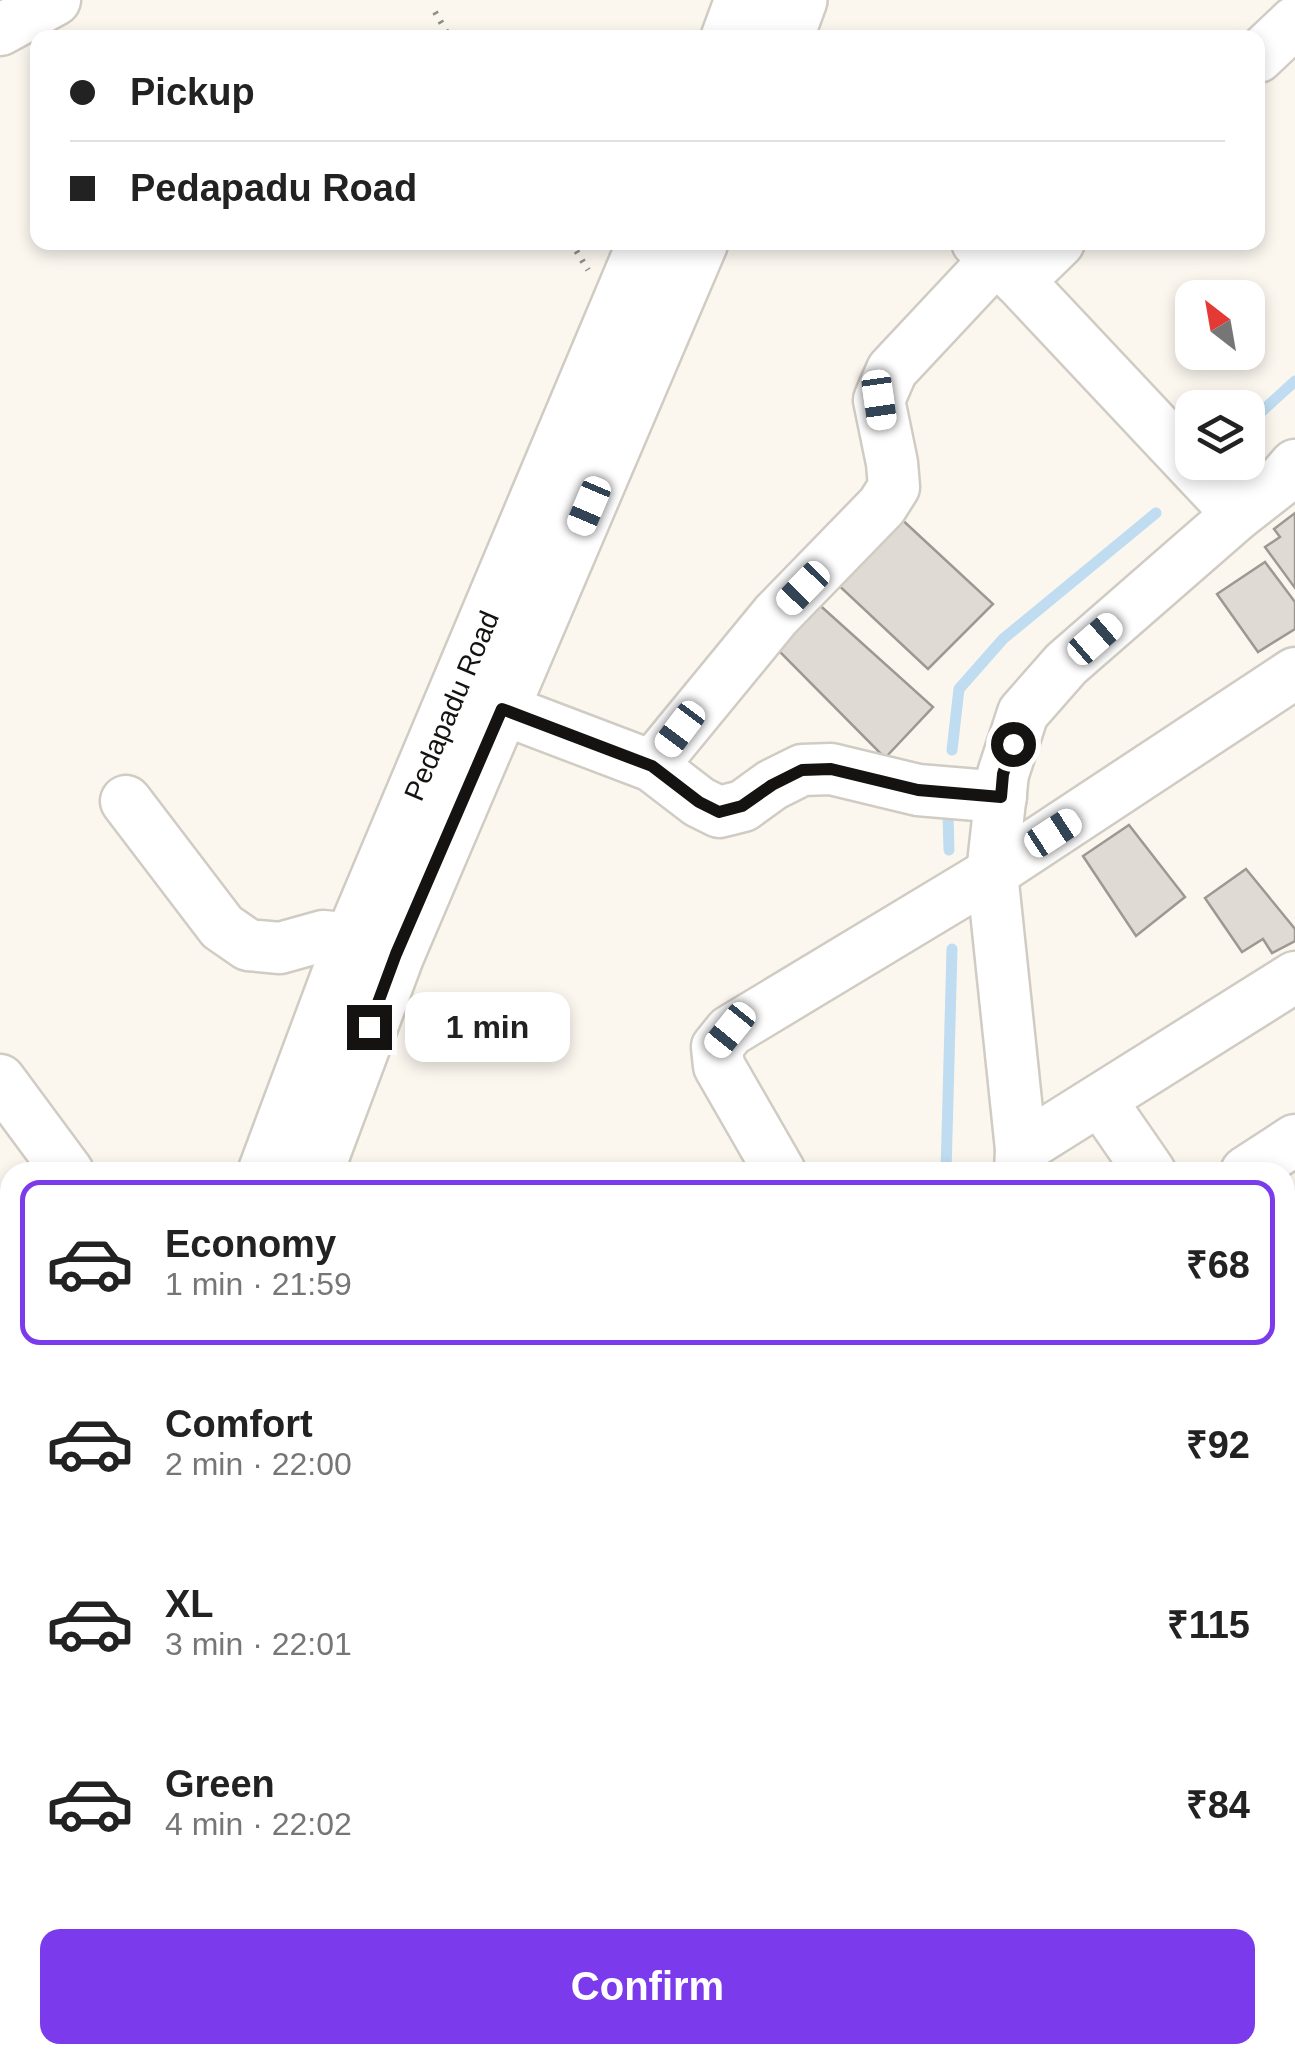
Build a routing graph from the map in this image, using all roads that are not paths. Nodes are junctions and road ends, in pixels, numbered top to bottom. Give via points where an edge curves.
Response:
1 (55, 0) edge
2 (744, 0) edge
3 (800, 0) edge
4 (1295, 22) edge
5 (0, 30) edge
6 (732, 30) edge
7 (788, 30) edge
8 (1265, 50) edge
9 (643, 250) edge
10 (697, 250) edge
11 (1033, 250) edge
12 (997, 261) edge
13 (1295, 465) edge
14 (1238, 514) junction
15 (1295, 673) edge
16 (502, 709) junction
17 (652, 766) junction
18 (1001, 797) junction
19 (126, 801) dead end
20 (992, 873) junction
21 (353, 939) junction
22 (1295, 977) edge
23 (0, 1080) edge
24 (1101, 1101) junction
25 (1295, 1140) edge
26 (1021, 1161) edge
27 (61, 1162) edge
28 (270, 1162) edge
29 (319, 1162) edge
30 (774, 1162) edge
31 (1143, 1162) edge
32 (1261, 1162) edge

1 - 5 street
2 - 6 main road
3 - 7 main road
4 - 8 street
9 - 21 main road, Pedapadu Road
10 - 16 main road, Pedapadu Road
11 - 12 street
12 - 14 street
12 - 17 street via 892,370 879,400 894,487 882,506 776,615
13 - 14 street
14 - 18 street via 1066,664 1023,713
15 - 20 street
16 - 17 street
16 - 29 main road, Pedapadu Road via 396,954
17 - 18 street via 719,812 742,806 802,770
18 - 20 street
19 - 21 street via 222,927 248,945
20 - 26 street
20 - 30 street via 730,1030 717,1047 719,1066
21 - 28 main road, Pedapadu Road
22 - 24 street
23 - 27 street
24 - 26 street
24 - 31 street
25 - 32 street

